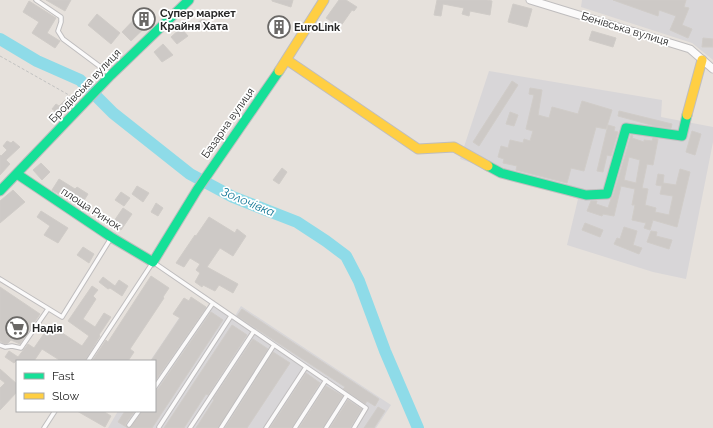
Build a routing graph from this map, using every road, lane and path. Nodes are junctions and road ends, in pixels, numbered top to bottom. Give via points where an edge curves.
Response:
1 (36, 0) edge
2 (189, 0) edge
3 (324, 0) edge
4 (530, 0) edge
5 (0, 56) edge
6 (287, 60) junction
7 (702, 60) junction
8 (713, 69) edge
9 (109, 77) junction
10 (83, 103) junction
11 (17, 174) junction
12 (0, 191) edge
13 (112, 237) junction
14 (153, 262) junction
15 (0, 279) edge
16 (213, 303) junction
17 (48, 309) junction
18 (231, 316) junction
19 (254, 331) junction
20 (0, 345) edge
21 (274, 345) junction
22 (89, 360) edge
23 (306, 367) junction
24 (326, 380) junction
25 (156, 386) edge
26 (347, 395) junction
27 (54, 412) edge
28 (138, 412) edge
29 (129, 425) dead end
30 (159, 427) dead end
31 (44, 428) edge
32 (190, 428) edge
33 (221, 428) edge
34 (266, 428) edge
35 (296, 428) edge
36 (326, 428) edge
37 (354, 428) edge

1 - 9 lane via 60,17 58,31 63,39
2 - 9 street, Бродівська вулиця
3 - 6 street, Базарна вулиця
4 - 7 street, Бенівська вулиця via 690,49
5 - 10 path
6 - 7 street via 418,149 454,147 501,173 586,195 607,194 626,128 682,136
6 - 14 street, Базарна вулиця via 212,167
7 - 8 street, Бенівська вулиця
9 - 10 street, Бродівська вулиця
10 - 11 street, Бродівська вулиця
11 - 12 street, Бродівська вулиця
11 - 13 street, площа Ринок
13 - 14 street, площа Ринок
13 - 17 lane via 62,317
14 - 16 lane
14 - 22 lane
15 - 17 lane
16 - 18 lane
16 - 25 lane
17 - 20 lane via 21,348 5,348
18 - 19 lane
18 - 30 lane
19 - 21 lane
19 - 32 lane
21 - 23 lane
21 - 33 lane
23 - 24 lane
23 - 34 lane
24 - 26 lane
24 - 35 lane
26 - 36 lane
26 - 37 lane via 366,408
27 - 31 lane
28 - 29 lane

